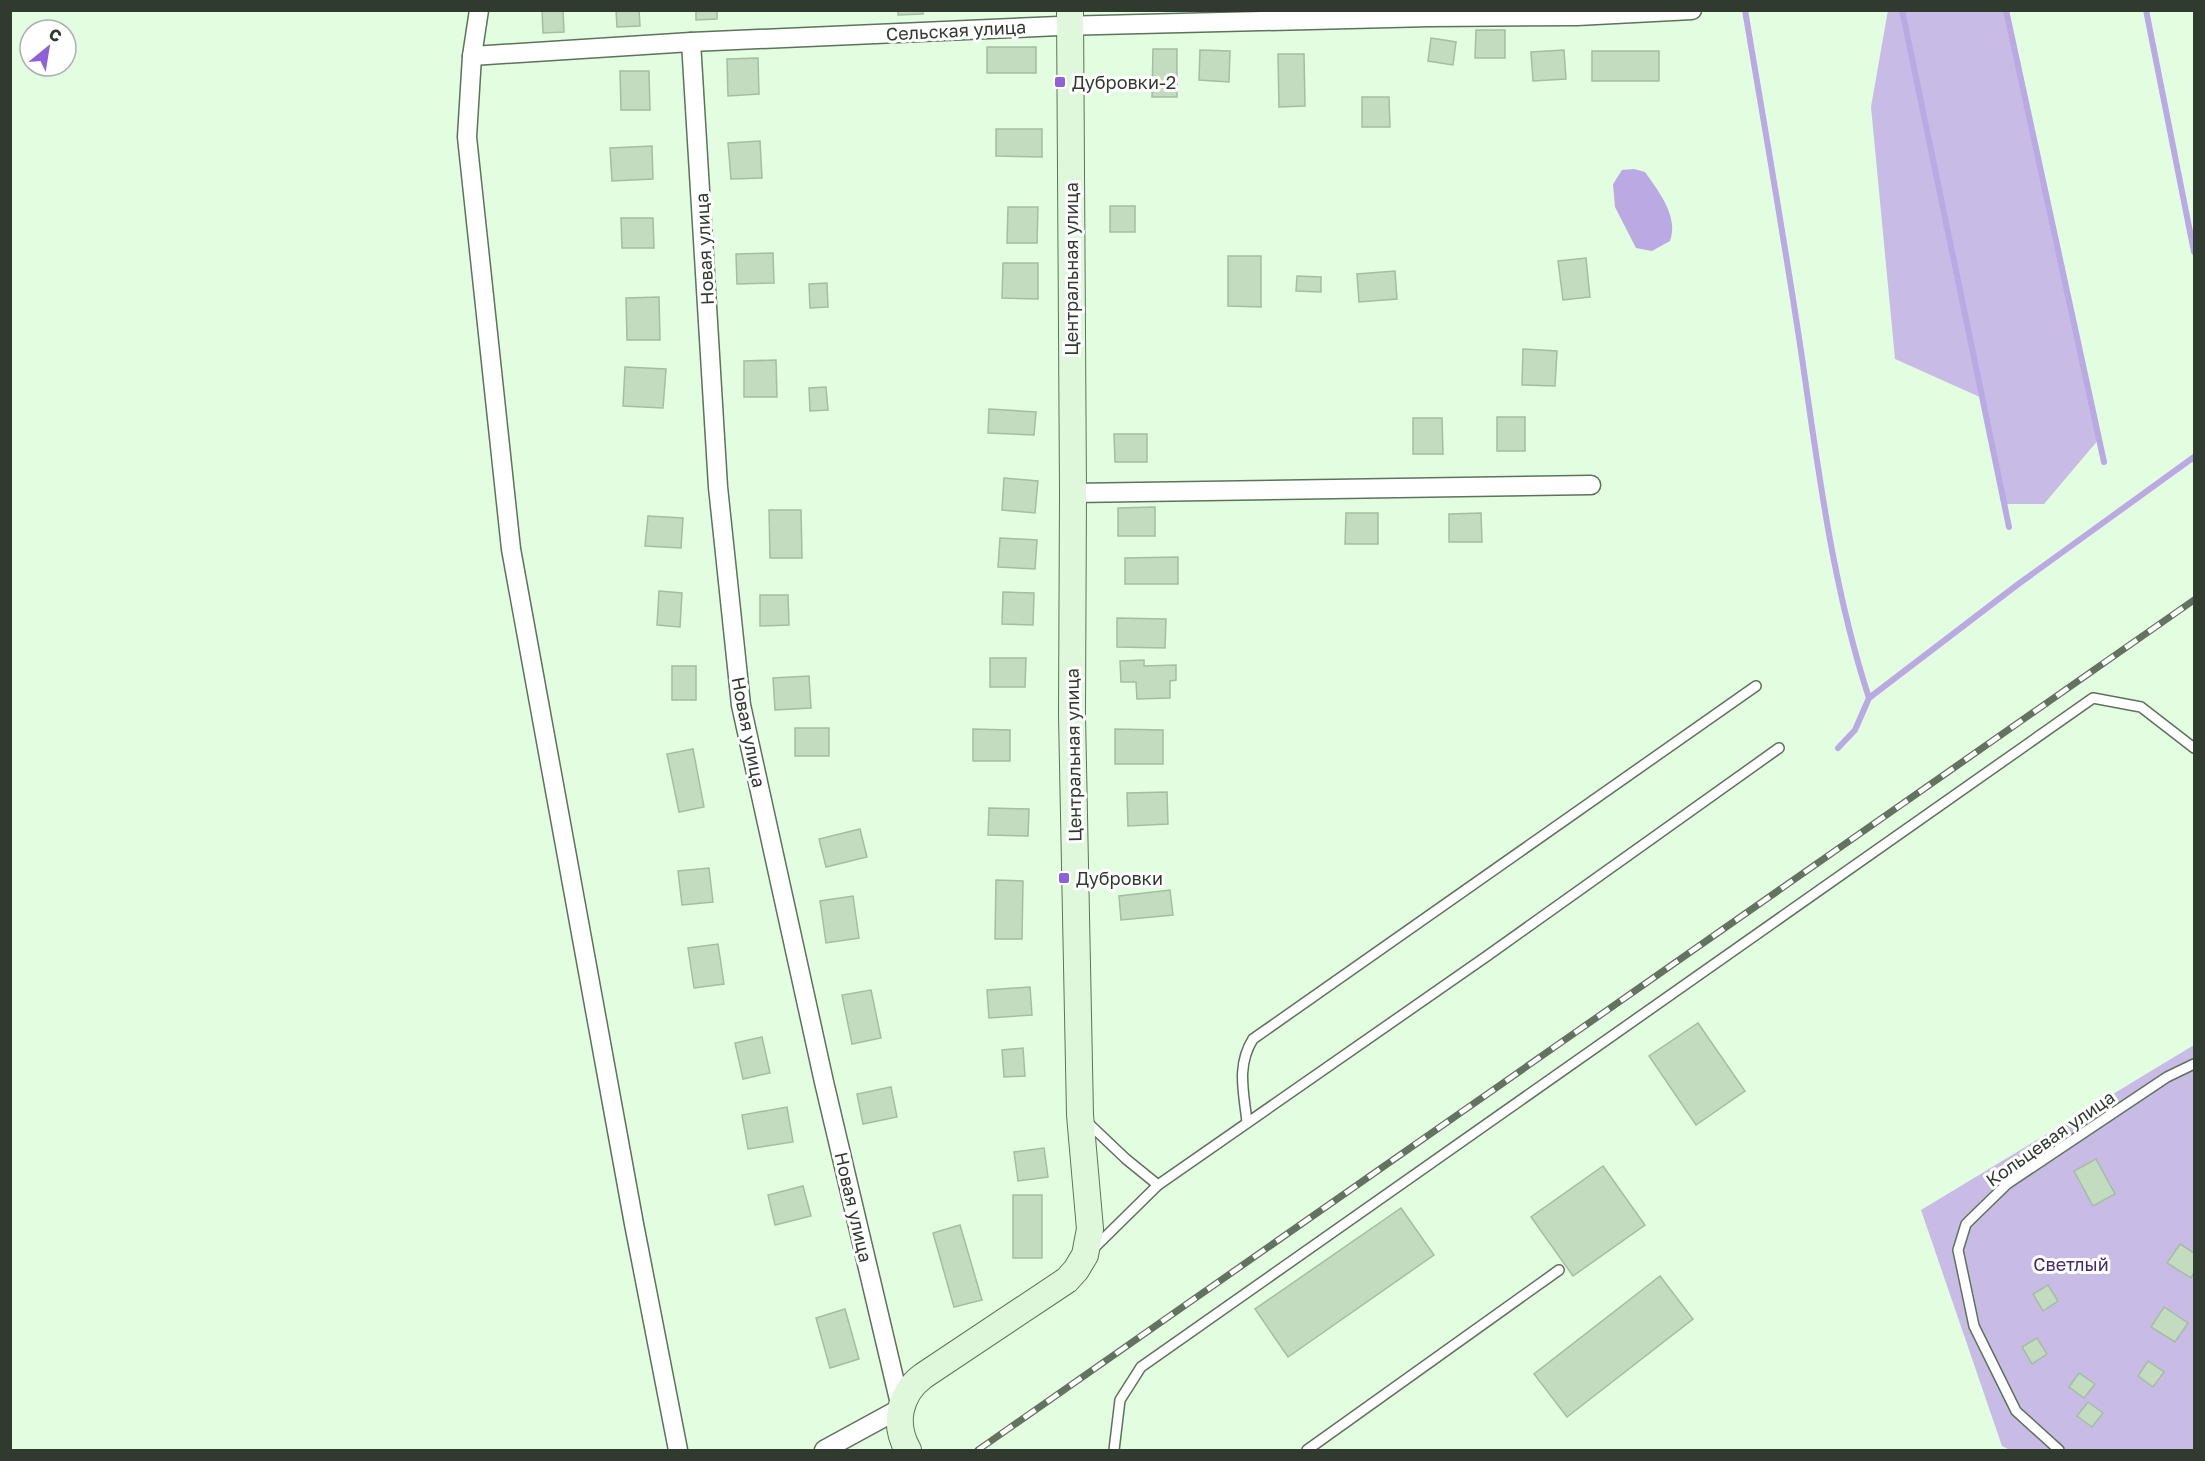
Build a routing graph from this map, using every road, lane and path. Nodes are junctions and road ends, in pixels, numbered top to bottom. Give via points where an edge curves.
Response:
1 (479, 10) edge
2 (1692, 10) edge
3 (1070, 18) edge
4 (691, 42) junction
5 (472, 56) junction
6 (1591, 485) dead end
7 (1073, 493) junction
8 (1756, 686) dead end
9 (2194, 747) edge
10 (1779, 748) dead end
11 (2194, 1064) edge
12 (1080, 1115) junction
13 (1247, 1122) junction
14 (1158, 1185) junction
15 (1085, 1255) junction
16 (1559, 1270) dead end
17 (901, 1408) junction
18 (678, 1450) edge
19 (824, 1450) edge
20 (908, 1450) edge
21 (1114, 1450) edge
22 (1307, 1450) edge
23 (2059, 1450) edge

1 - 5 street
2 - 3 street, Сельская улица via 1577,16
3 - 4 street, Сельская улица
3 - 7 street, Центральная улица
4 - 5 street, Сельская улица
4 - 17 street, Новая улица via 718,487 741,705
5 - 18 street via 467,136 512,549
6 - 7 street
7 - 12 street, Центральная улица via 1072,715
8 - 13 lane via 1253,1039 1245,1051 1242,1071
9 - 21 lane via 2141,707 2093,698 1142,1367 1120,1400
10 - 13 lane
11 - 23 lane, Кольцевая улица via 2167,1077 2007,1184 1966,1224 1958,1250 1974,1326 2016,1412
12 - 14 lane
12 - 15 street, Центральная улица via 1090,1224
13 - 14 lane
14 - 15 lane
15 - 17 street, Центральная улица via 1060,1286 920,1378
16 - 22 lane
17 - 19 street
17 - 20 street via 900,1430

